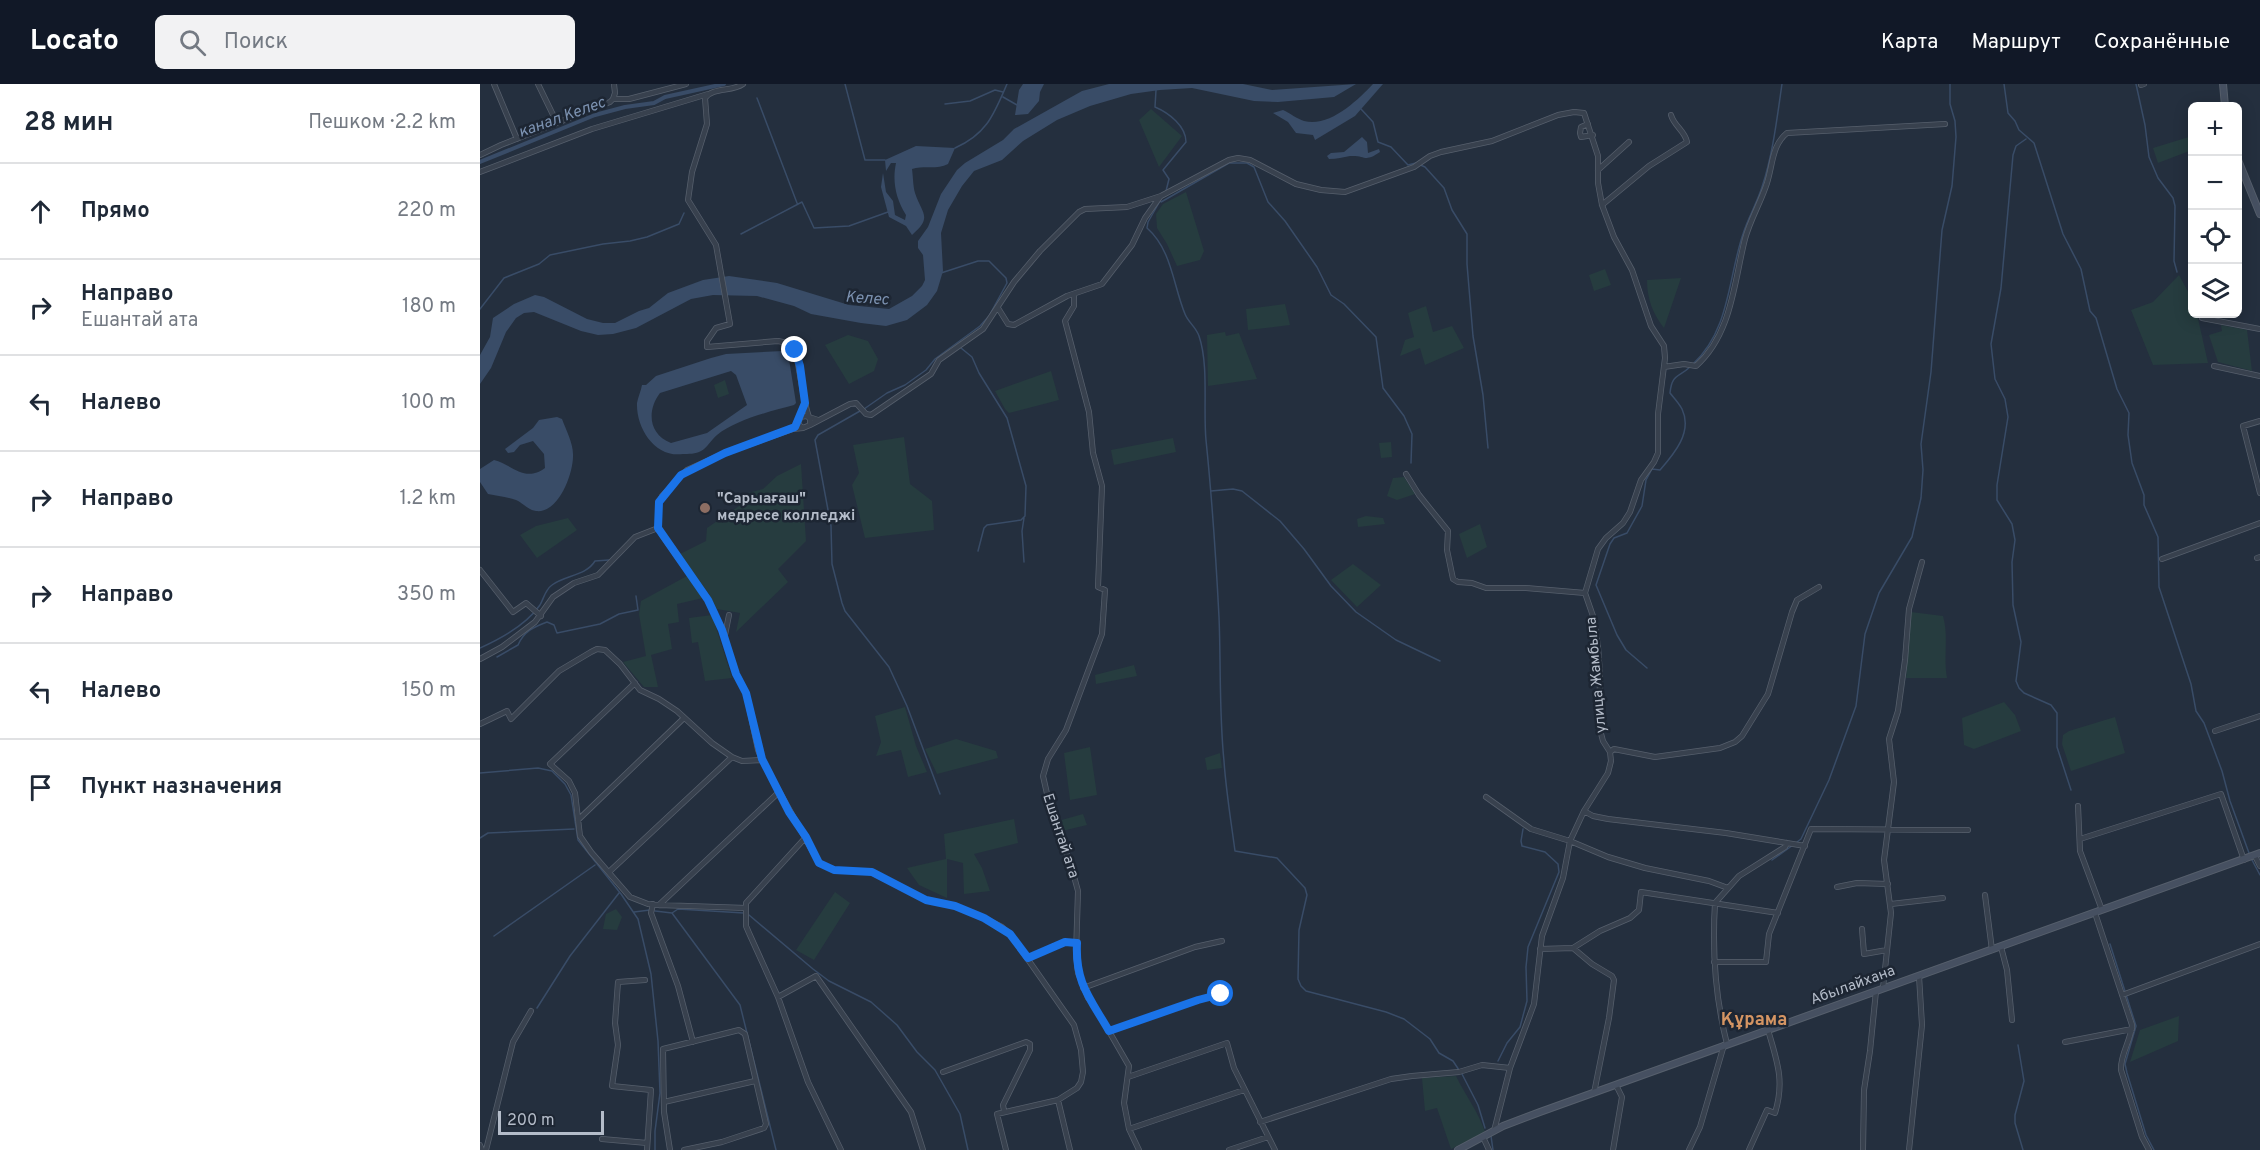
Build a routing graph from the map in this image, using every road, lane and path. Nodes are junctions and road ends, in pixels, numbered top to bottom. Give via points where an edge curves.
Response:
1 (494, 84) edge
2 (538, 84) edge
3 (614, 84) edge
4 (686, 84) edge
5 (743, 84) edge
6 (2223, 84) edge
7 (708, 94) junction
8 (613, 99) junction
9 (2225, 102) edge
10 (1671, 115) dead end
11 (557, 123) junction
12 (1588, 124) junction
13 (1945, 124) dead end
14 (1593, 135) junction
15 (517, 139) junction
16 (1629, 142) dead end
17 (480, 155) edge
18 (1598, 170) junction
19 (2242, 170) edge
20 (480, 172) edge
21 (1161, 196) junction
22 (1602, 205) junction
23 (2260, 214) edge
24 (1074, 295) junction
25 (998, 308) junction
26 (2202, 318) dead end
27 (2260, 329) edge
28 (2214, 366) dead end
29 (1664, 367) junction
30 (2260, 376) edge
31 (805, 403) junction
32 (809, 417) junction
33 (798, 418) junction
34 (818, 420) junction
35 (2260, 421) edge
36 (810, 425) junction
37 (803, 428) junction
38 (793, 429) junction
39 (1406, 474) dead end
40 (2260, 492) edge
41 (2260, 523) edge
42 (658, 528) junction
43 (2162, 559) dead end
44 (1922, 562) dead end
45 (480, 570) edge
46 (1819, 587) dead end
47 (1585, 593) junction
48 (729, 615) dead end
49 (541, 616) junction
50 (724, 638) junction
51 (480, 658) edge
52 (635, 683) junction
53 (2260, 716) edge
54 (684, 718) junction
55 (480, 724) edge
56 (2215, 731) dead end
57 (1610, 752) junction
58 (732, 758) junction
59 (762, 759) junction
60 (779, 792) junction
61 (1486, 797) dead end
62 (2078, 806) dead end
63 (1584, 811) junction
64 (578, 820) junction
65 (1968, 830) dead end
66 (1888, 831) junction
67 (806, 837) junction
68 (2080, 838) junction
69 (1570, 841) junction
70 (1787, 843) junction
71 (1805, 846) junction
72 (2252, 857) edge
73 (2260, 867) edge
74 (609, 872) junction
75 (1888, 884) junction
76 (1838, 887) dead end
77 (1728, 888) junction
78 (1985, 895) dead end
79 (1943, 898) dead end
80 (1715, 903) junction
81 (653, 904) junction
82 (1891, 904) junction
83 (659, 905) junction
84 (746, 908) junction
85 (2099, 912) junction
86 (1778, 913) junction
87 (1862, 929) dead end
88 (1222, 941) dead end
89 (1077, 943) junction
90 (2260, 944) edge
91 (2001, 947) junction
92 (1573, 948) junction
93 (1540, 949) junction
94 (1887, 950) junction
95 (1992, 950) junction
96 (1028, 958) junction
97 (1714, 962) junction
98 (1919, 976) junction
99 (645, 980) dead end
100 (1083, 988) junction
101 (1879, 989) junction
102 (1221, 994) dead end
103 (2122, 995) junction
104 (778, 997) junction
105 (531, 1011) dead end
106 (2012, 1020) dead end
107 (2132, 1029) junction
108 (1768, 1030) junction
109 (1109, 1031) junction
110 (693, 1042) junction
111 (2065, 1042) dead end
112 (1725, 1044) junction
113 (1510, 1068) junction
114 (943, 1072) dead end
115 (1128, 1077) junction
116 (755, 1081) junction
117 (1616, 1085) junction
118 (1244, 1090) junction
119 (1594, 1093) junction
120 (1058, 1100) junction
121 (664, 1102) junction
122 (1004, 1111) junction
123 (1260, 1122) junction
124 (1129, 1129) junction
125 (1494, 1131) junction
126 (1268, 1137) junction
127 (1483, 1137) junction
128 (602, 1138) dead end
129 (722, 1142) junction
130 (647, 1143) junction
131 (480, 1145) edge
132 (484, 1150) edge
133 (647, 1150) edge
134 (670, 1150) edge
135 (684, 1150) edge
136 (723, 1150) edge
137 (841, 1150) edge
138 (923, 1150) edge
139 (1006, 1150) edge
140 (1070, 1150) edge
141 (1139, 1150) edge
142 (1229, 1150) edge
143 (1275, 1150) edge
144 (1458, 1150) edge
145 (1490, 1150) edge
146 (1613, 1150) edge
147 (1689, 1150) edge
148 (1749, 1150) edge
149 (1863, 1150) edge
150 (1909, 1150) edge
151 (2149, 1150) edge

1 - 15 street
2 - 11 street
3 - 8 street
4 - 8 street via 629,99
5 - 7 street
6 - 9 main road
7 - 20 street via 592,129
7 - 31 street via 704,99 706,128 687,197 713,239 730,324 716,328 707,347 793,344
8 - 11 street
10 - 22 street via 1687,142 1649,166
11 - 15 street
12 - 14 street
12 - 14 street via 1581,127 1581,137
12 - 21 street via 1584,113 1558,115 1492,141 1441,152 1414,167 1345,192 1296,184 1250,160 1238,158
13 - 29 street via 1787,133 1778,141 1761,203 1746,236 1719,335 1696,366
14 - 18 street
15 - 17 street
16 - 18 street
18 - 22 street
19 - 23 main road
21 - 24 street via 1109,277 1102,284
21 - 25 street via 1127,207 1093,207 1079,212 1040,251
22 - 29 street via 1632,270 1651,326 1664,346
24 - 25 street via 1014,325 1008,324
24 - 89 street, Ешантай ата via 1074,306 1065,321 1089,412 1093,453 1102,486 1098,587 1105,590 1104,622 1066,730 1047,759 1043,776 1078,891
25 - 34 street via 983,329 939,360 931,374 872,415 850,404
26 - 27 street
28 - 30 street
29 - 47 street via 1658,453 1641,480 1628,516 1598,549
31 - 32 street
31 - 33 street
32 - 33 street
32 - 34 street
32 - 36 street
33 - 37 street
33 - 38 street
34 - 36 street
35 - 40 street via 2243,426
36 - 37 street
37 - 38 street
38 - 42 street via 725,453 681,475 659,502
39 - 47 street via 1448,531 1453,579 1486,588
41 - 43 street
42 - 49 street via 636,537 598,575 574,583 553,597
42 - 50 street via 708,600
44 - 66 street via 1909,609 1898,711 1889,739 1894,782
45 - 49 street via 513,612 526,603
46 - 57 street via 1797,600 1768,694 1735,742 1720,748 1655,757 1614,749
47 - 57 street, улица Жамбыла via 1598,647 1599,726
48 - 50 street
49 - 51 street via 502,647
50 - 59 street via 746,693
52 - 54 street
52 - 55 street via 605,650 597,649 559,671 511,719 507,711
52 - 64 street via 550,764 569,781 575,793
53 - 56 street
54 - 58 street
54 - 64 street
57 - 63 street, улица Жамбыла via 1608,773
58 - 59 street
58 - 74 street
59 - 60 street
60 - 67 street
60 - 83 street
61 - 69 street via 1524,825
62 - 68 street
63 - 69 street, улица Жамбыла
63 - 70 street via 1608,819
64 - 74 street via 580,836
65 - 66 street
66 - 71 street via 1811,829
66 - 75 street via 1884,860
67 - 84 street via 746,903
67 - 96 street via 825,867 872,872 920,897 984,918 1010,934
68 - 72 street via 2221,794
68 - 85 street
69 - 77 street via 1645,868
69 - 93 street, улица Жамбыла via 1563,878
70 - 71 street
70 - 77 street
71 - 86 street
72 - 73 street
72 - 85 main road, Абылайхана
74 - 81 street via 630,897
75 - 76 street
75 - 82 street
77 - 80 street
78 - 95 street
79 - 82 street
80 - 86 street
80 - 92 street via 1641,892 1639,910 1630,918
80 - 97 street
81 - 83 street
81 - 110 street via 651,914 678,986
82 - 94 street
83 - 84 street
84 - 104 street via 746,926
85 - 91 main road, Абылайхана
85 - 103 street
86 - 97 street via 1769,934 1766,962
87 - 94 street via 1864,954
88 - 100 street
89 - 96 street via 1065,942
89 - 100 street, Ешантай ата
90 - 103 street
91 - 95 main road, Абылайхана
91 - 106 street
92 - 93 street
92 - 119 street via 1614,980
93 - 113 street, улица Жамбыла via 1534,1004
94 - 101 street
95 - 98 main road, Абылайхана
96 - 120 street via 1074,1025 1081,1050 1081,1082
97 - 112 street
98 - 101 main road, Абылайхана
98 - 150 street via 1922,1025
99 - 130 street via 618,982 618,1045 612,1086 651,1090
100 - 109 street, Ешантай ата
101 - 108 main road, Абылайхана
101 - 149 street via 1864,1090
102 - 109 street
103 - 107 street
104 - 137 street via 808,1082
104 - 138 street via 816,976 911,1112
105 - 132 street via 513,1042
107 - 111 street
107 - 151 street via 2121,1070
108 - 112 main road, Абылайхана
108 - 148 street via 1779,1065 1780,1097 1775,1113 1767,1110
109 - 115 street, Ешантай ата via 1129,1066
110 - 116 street via 739,1030 745,1034
110 - 121 street via 663,1049
112 - 117 main road, Абылайхана
112 - 147 street via 1700,1127
113 - 123 street via 1482,1065 1459,1072 1391,1079
113 - 125 street, улица Жамбыла
114 - 122 street via 1026,1042 1030,1044 1003,1105
115 - 118 street via 1227,1043
115 - 124 street, Ешантай ата via 1124,1103
116 - 121 street
116 - 129 street via 764,1128
117 - 119 main road, Абылайхана
117 - 146 street via 1622,1097
118 - 123 street
118 - 124 street
119 - 125 main road, Абылайхана
120 - 122 street
120 - 140 street
121 - 134 street
122 - 139 street via 997,1114
123 - 126 street
124 - 141 street, Ешантай ата
125 - 127 main road, Абылайхана
126 - 142 street
126 - 143 street
127 - 144 main road, Абылайхана
127 - 145 street
128 - 130 street
129 - 135 street
129 - 136 street
130 - 133 street
131 - 132 street

